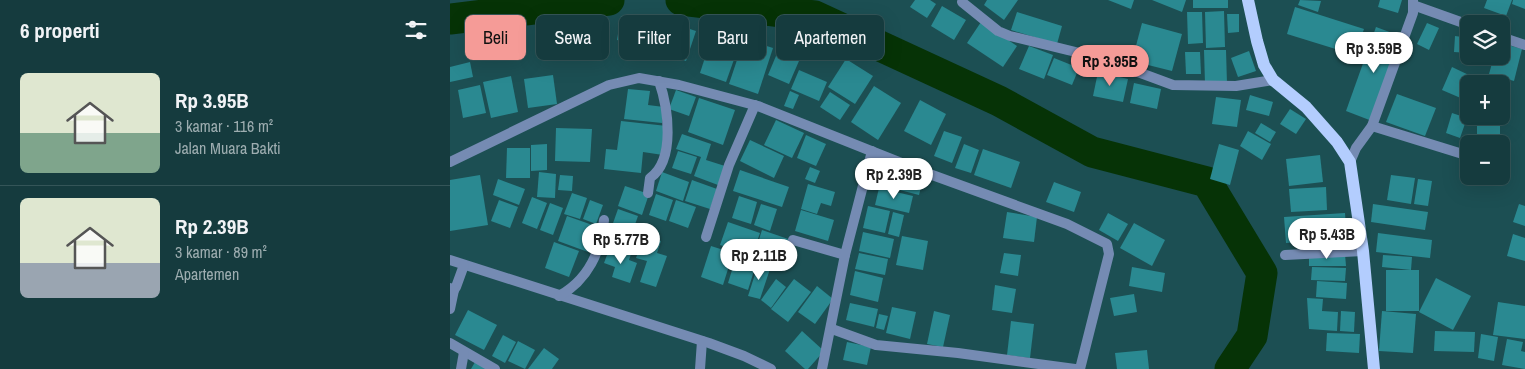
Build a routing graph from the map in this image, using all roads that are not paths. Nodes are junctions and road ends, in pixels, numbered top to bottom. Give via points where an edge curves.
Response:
1 (1248, 0) edge
2 (962, 2) dead end
3 (1413, 2) edge
4 (1460, 21) edge
5 (1510, 39) edge
6 (1525, 45) edge
7 (1272, 80) junction
8 (659, 81) junction
9 (754, 105) junction
10 (1372, 126) junction
11 (872, 151) junction
12 (1460, 153) edge
13 (450, 162) edge
14 (1350, 162) junction
15 (648, 193) dead end
16 (604, 220) dead end
17 (706, 236) dead end
18 (793, 240) dead end
19 (1363, 251) junction
20 (1285, 255) dead end
21 (845, 256) junction
22 (450, 260) edge
23 (463, 269) junction
24 (453, 288) edge
25 (559, 296) junction
26 (450, 309) edge
27 (832, 329) junction
28 (450, 343) edge
29 (702, 343) junction
30 (464, 352) junction
31 (700, 368) edge
32 (461, 369) edge
33 (495, 369) edge
34 (771, 369) edge
35 (822, 369) edge
36 (1075, 369) edge
37 (1080, 369) edge
38 (1374, 369) edge

1 - 7 main road via 1256,41
2 - 7 street via 1010,36 1100,58 1174,85 1236,86
3 - 4 street
3 - 10 street via 1413,13
5 - 6 street
7 - 14 main road via 1306,107
8 - 9 street
8 - 13 street via 633,78 609,85
8 - 15 street via 666,100 666,149 659,172 650,178
9 - 11 street
9 - 17 street via 729,165
10 - 12 street
10 - 14 street
11 - 21 street
11 - 37 street via 1067,224 1107,244 1109,254
14 - 19 main road
16 - 25 street via 600,248 592,264 575,286
18 - 21 street
19 - 20 street
19 - 38 main road
21 - 27 street
22 - 23 street
23 - 24 street
23 - 25 street
24 - 26 street
25 - 29 street
27 - 35 street
27 - 36 street via 876,345
28 - 30 street
29 - 31 street
29 - 34 street via 744,356
30 - 32 street
30 - 33 street

